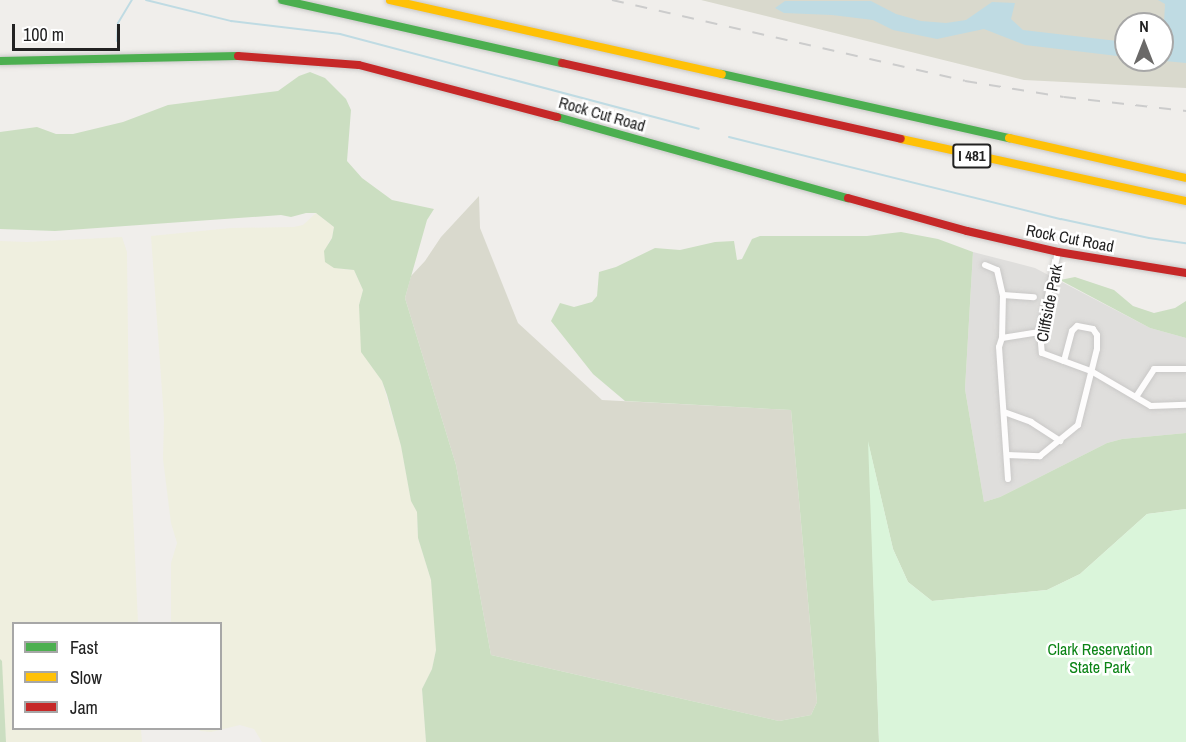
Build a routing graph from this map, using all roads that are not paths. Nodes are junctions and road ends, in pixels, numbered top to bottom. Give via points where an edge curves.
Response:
1 (282, 0) edge
2 (390, 0) edge
3 (0, 61) edge
4 (1186, 177) edge
5 (1186, 201) edge
6 (1058, 252) junction
7 (985, 265) dead end
8 (1186, 273) edge
9 (1003, 295) junction
10 (1034, 297) dead end
11 (1040, 332) junction
12 (1002, 338) junction
13 (1064, 361) junction
14 (1186, 369) edge
15 (1091, 371) junction
16 (1136, 396) junction
17 (1186, 405) edge
18 (1004, 412) junction
19 (1060, 441) junction
20 (1007, 455) junction
21 (1008, 479) dead end

1 - 5 main road, I 481
2 - 4 main road, I 481
3 - 6 main road, Rock Cut Road via 239,56 304,59 376,69 967,231
6 - 8 main road, Rock Cut Road
6 - 11 street, Cliffside Park
7 - 9 street via 997,270
9 - 10 street
9 - 12 street
11 - 12 street
11 - 13 street, Cliffside Park via 1042,353
12 - 18 street via 999,347
13 - 15 street, Cliffside Park
13 - 15 street via 1072,331 1077,326 1089,327 1098,340
14 - 16 street via 1154,369
15 - 16 street, Cliffside Park
15 - 19 street via 1078,425
16 - 17 street, Cliffside Park via 1151,406
18 - 19 street via 1031,422
18 - 20 street
19 - 20 street via 1040,456
20 - 21 street

